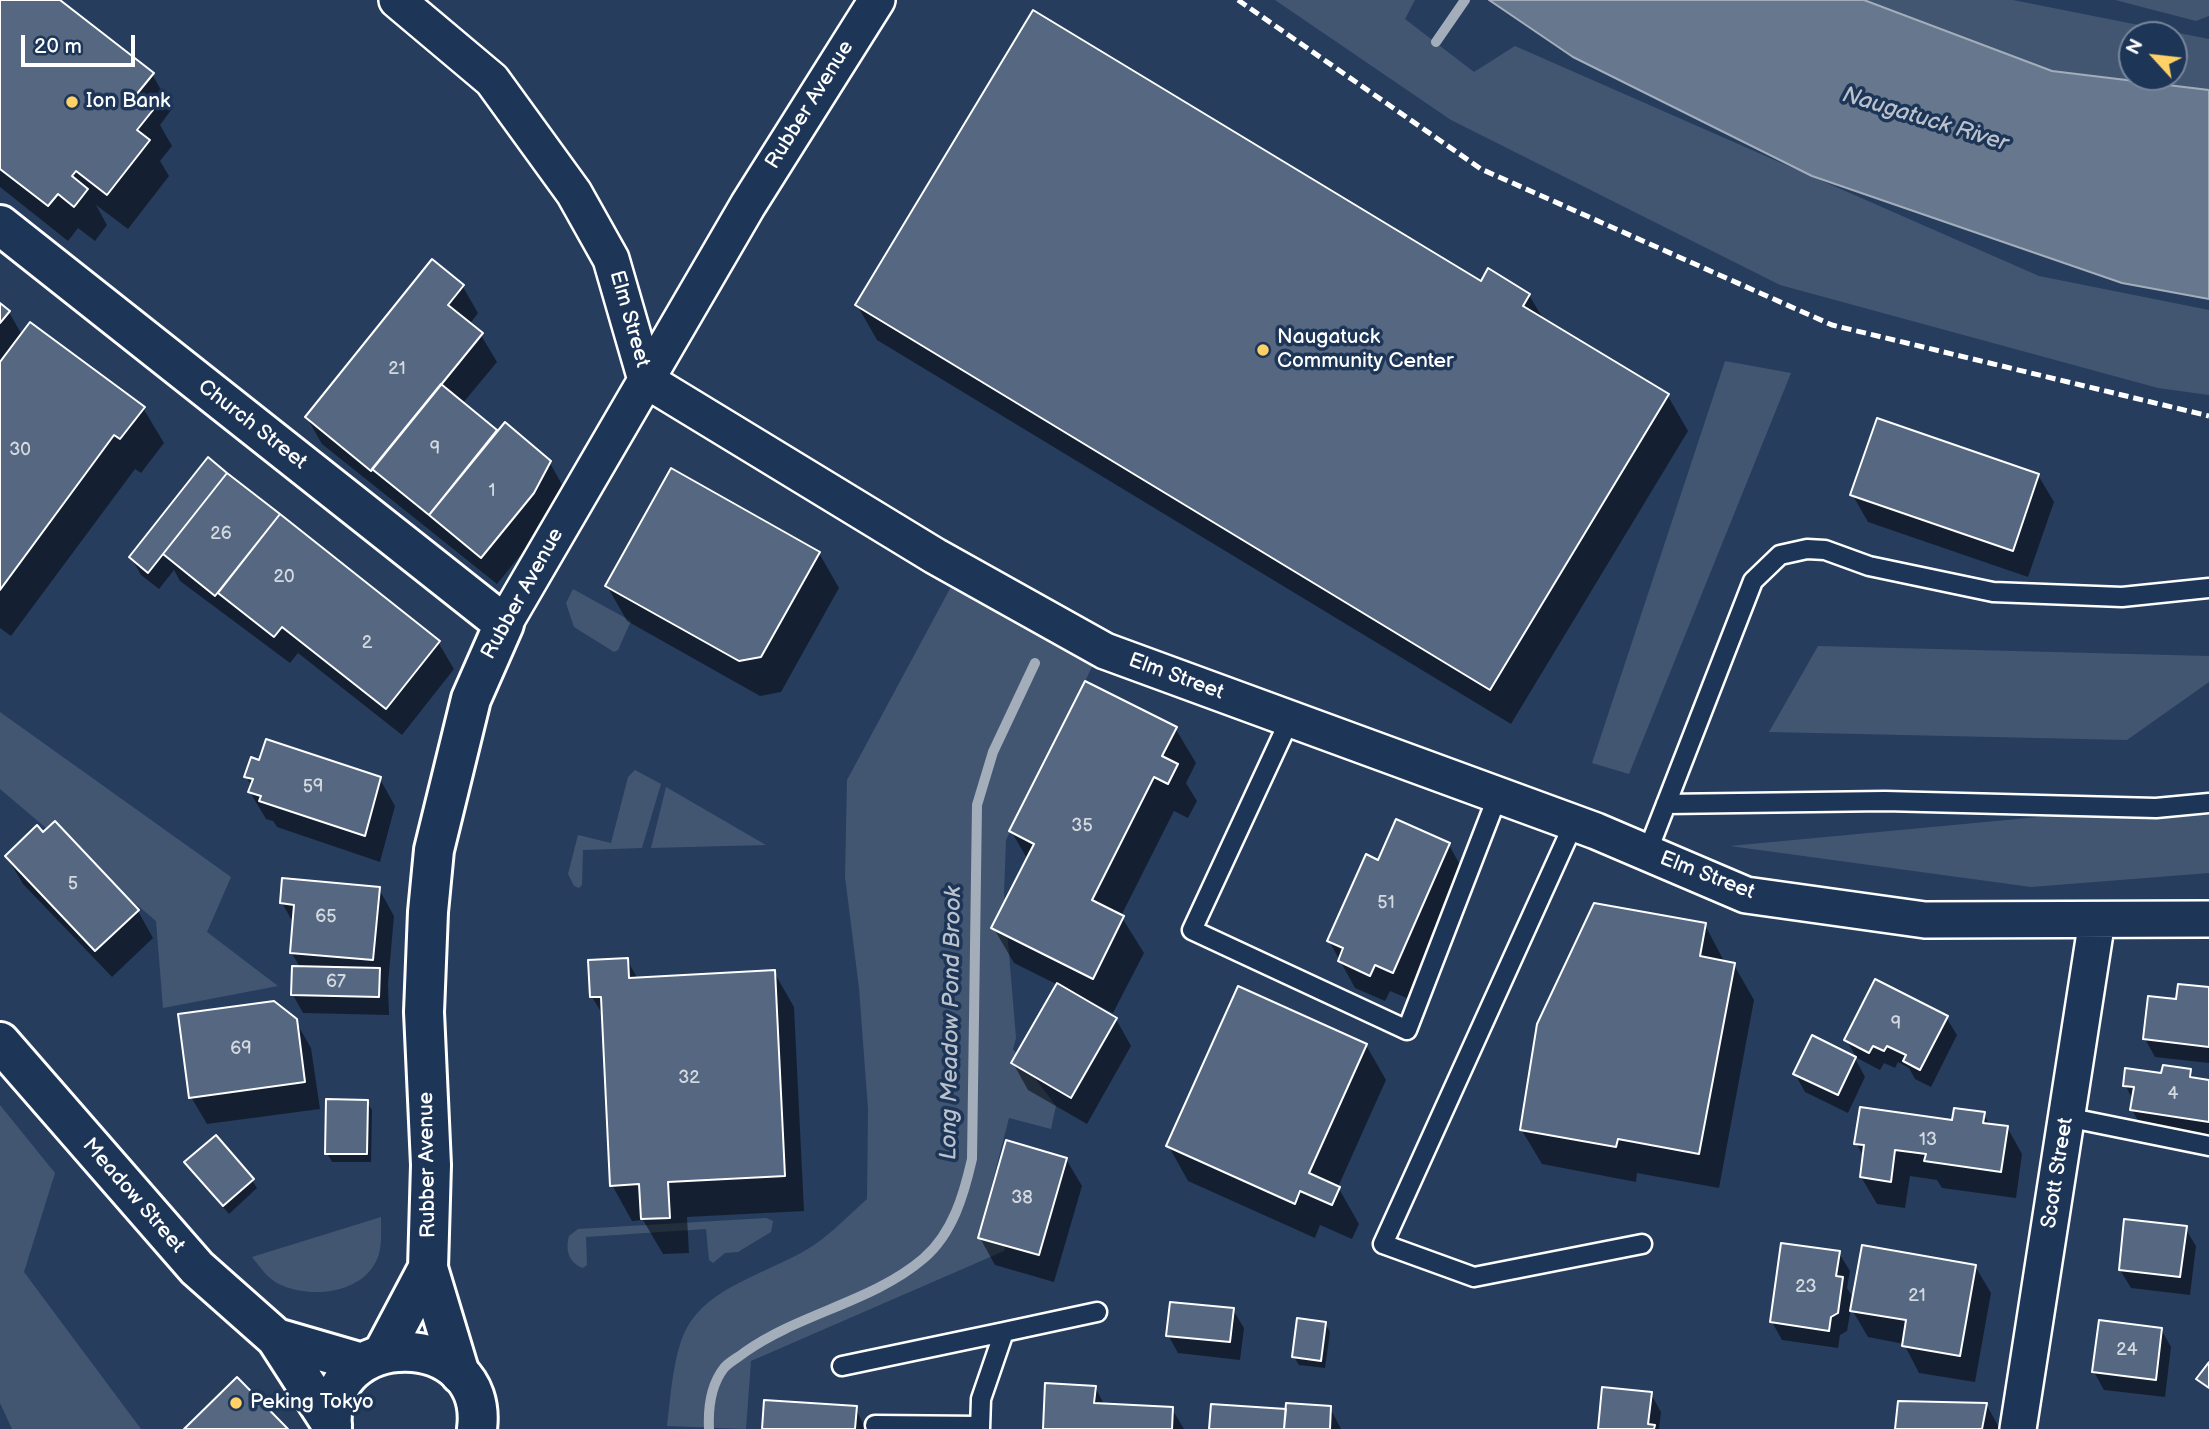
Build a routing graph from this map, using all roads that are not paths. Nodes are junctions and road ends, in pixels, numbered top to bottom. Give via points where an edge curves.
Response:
1 (397, 0) edge
2 (877, 0) edge
3 (0, 225) edge
4 (646, 380) junction
5 (2209, 588) edge
6 (504, 624) junction
7 (1290, 719) junction
8 (1498, 795) junction
9 (2209, 803) edge
10 (1665, 804) junction
11 (1574, 823) junction
12 (1647, 853) junction
13 (2209, 919) edge
14 (2097, 920) junction
15 (0, 1042) edge
16 (2066, 1117) junction
17 (2209, 1146) edge
18 (1642, 1244) dead end
19 (428, 1268) junction
20 (1097, 1312) dead end
21 (1004, 1332) junction
22 (276, 1338) junction
23 (372, 1358) junction
24 (842, 1366) dead end
25 (460, 1374) junction
26 (875, 1425) dead end
27 (480, 1426) edge
28 (332, 1427) edge
29 (980, 1427) edge
30 (2018, 1428) edge

1 - 4 street, Elm Street via 492,80 574,193 611,258
2 - 4 street, Rubber Avenue via 748,205
3 - 6 street, Church Street
4 - 6 street, Rubber Avenue
4 - 7 street, Elm Street via 935,556 1105,650
5 - 10 lane via 2122,597 1993,592 1869,566 1825,550 1780,555 1753,581
6 - 19 street, Rubber Avenue via 471,699 434,850 425,1012 431,1165
7 - 8 street, Elm Street
7 - 8 lane via 1192,930 1406,1030
8 - 11 street, Elm Street
9 - 10 lane via 2156,808 1885,801
10 - 12 lane
11 - 12 street, Elm Street
11 - 18 lane via 1383,1244 1474,1277
12 - 14 street, Elm Street via 1746,895 1925,920
13 - 14 street, Elm Street
14 - 16 street, Scott Street
15 - 22 street, Meadow Street via 197,1268
16 - 17 lane
16 - 30 street, Scott Street
19 - 23 street, Rubber Avenue
19 - 25 street, Rubber Avenue
20 - 21 lane
21 - 24 lane
21 - 29 lane via 981,1399
22 - 23 street, Meadow Street
22 - 28 street, Meadow Street
23 - 25 street, Meadow Street via 403,1349 425,1352
23 - 28 street, Rubber Avenue via 345,1380 334,1402
25 - 27 street, Rubber Avenue
26 - 29 lane

